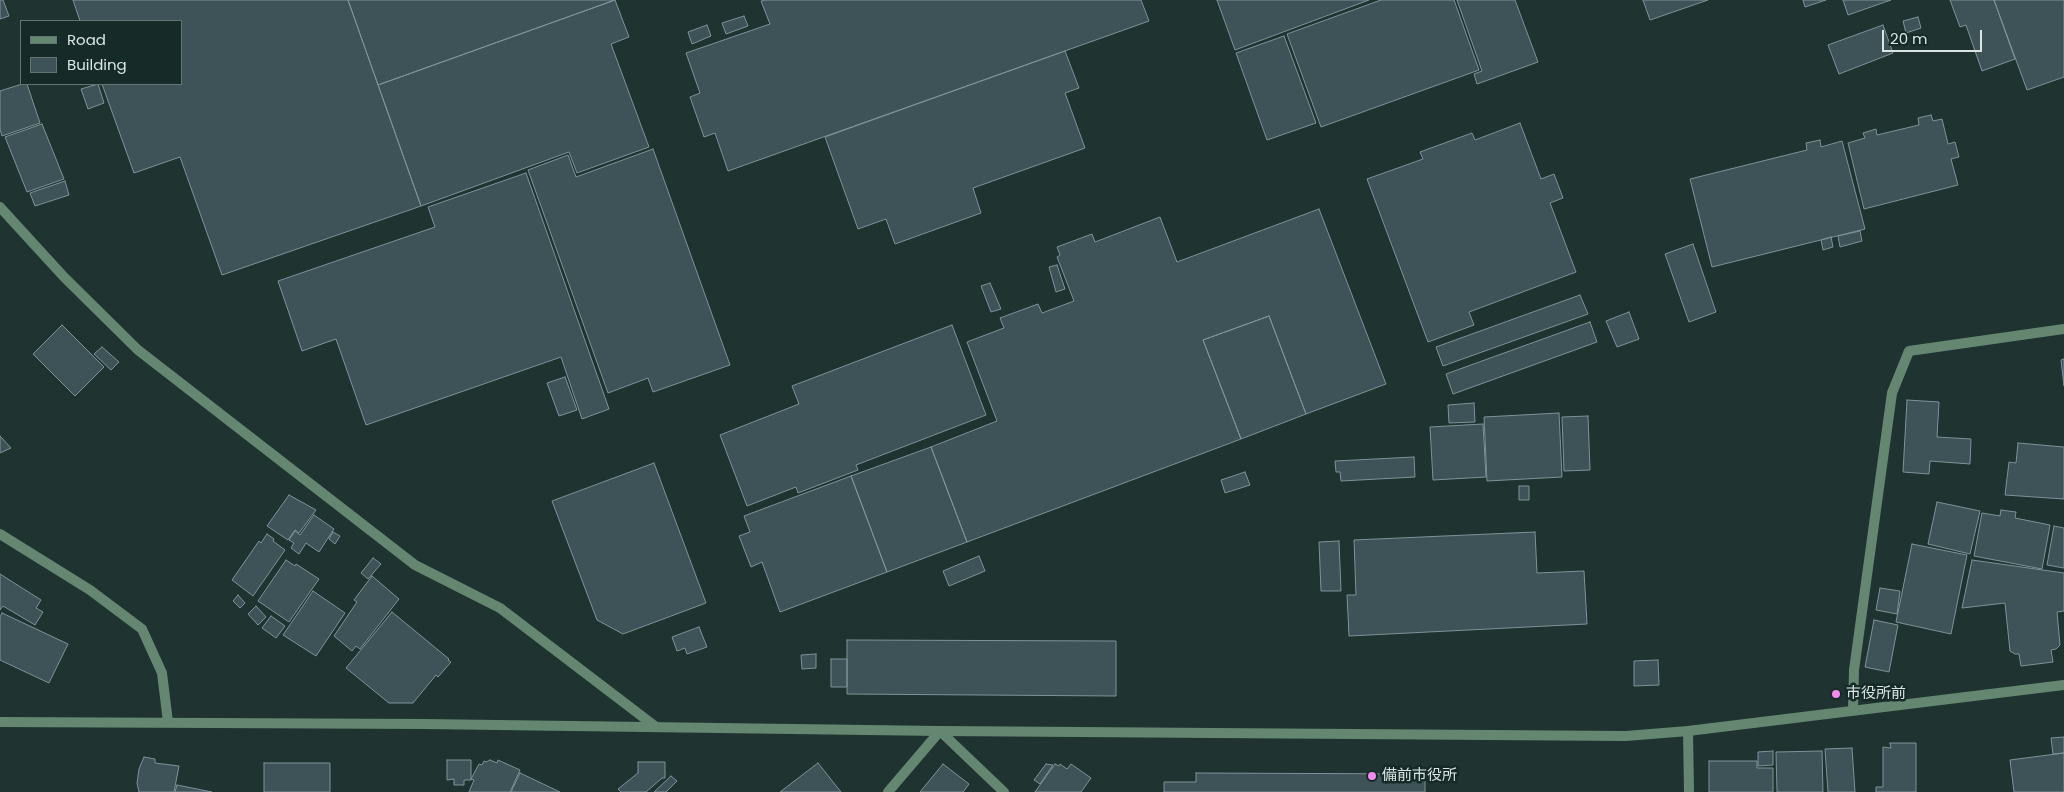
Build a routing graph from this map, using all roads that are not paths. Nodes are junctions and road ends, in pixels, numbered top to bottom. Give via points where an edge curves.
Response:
1 (0, 207) edge
2 (2064, 329) edge
3 (0, 534) edge
4 (2064, 685) edge
5 (1853, 710) junction
6 (0, 722) edge
7 (168, 722) junction
8 (656, 727) junction
9 (940, 731) junction
10 (1688, 731) junction
11 (888, 792) edge
12 (1004, 792) edge
13 (1689, 792) edge

1 - 8 street via 64,277 138,350 415,566 500,608
2 - 5 street via 1909,351 1892,393 1854,670
3 - 7 street via 90,590 142,629 162,673
4 - 5 street
5 - 10 street
6 - 7 street
7 - 8 street
8 - 9 street
9 - 10 street via 1626,736
9 - 11 street
9 - 12 street
10 - 13 street

